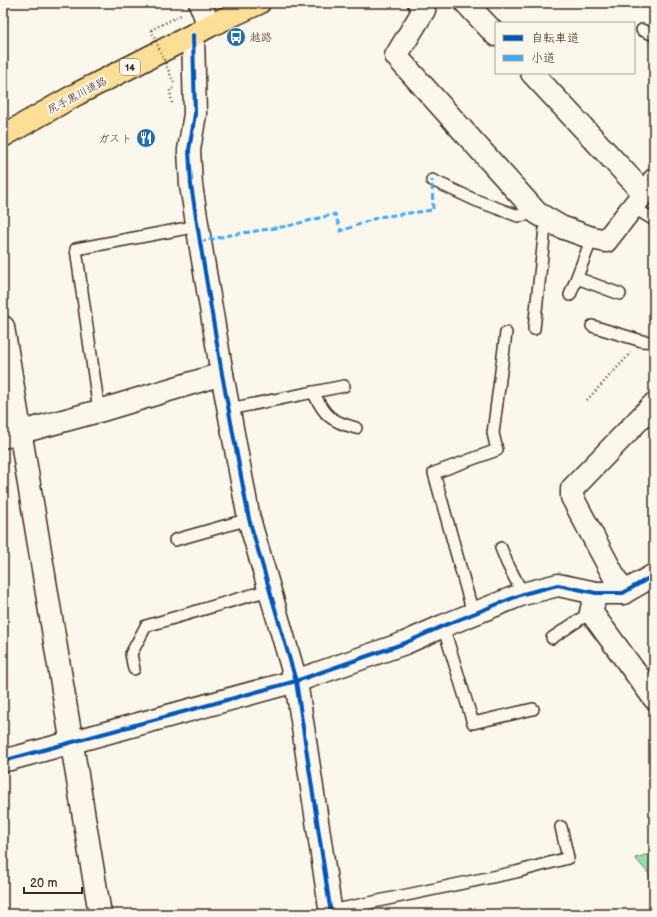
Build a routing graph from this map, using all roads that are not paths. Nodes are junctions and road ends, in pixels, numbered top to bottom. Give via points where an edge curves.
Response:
1 (200, 3) edge
2 (260, 3) edge
3 (466, 3) edge
4 (428, 5) edge
5 (642, 30) dead end
6 (201, 31) junction
7 (495, 34) edge
8 (654, 35) edge
9 (533, 74) edge
10 (3, 136) edge
11 (432, 180) dead end
12 (644, 193) edge
13 (542, 216) junction
14 (654, 220) edge
15 (198, 226) junction
16 (592, 238) junction
17 (577, 278) junction
18 (620, 294) dead end
19 (570, 295) dead end
20 (592, 326) dead end
21 (3, 327) edge
22 (534, 329) dead end
23 (506, 333) dead end
24 (654, 342) edge
25 (222, 374) junction
26 (344, 386) dead end
27 (313, 392) junction
28 (654, 404) edge
29 (229, 409) junction
30 (99, 411) junction
31 (356, 428) dead end
32 (11, 434) edge
33 (249, 519) junction
34 (175, 540) dead end
35 (501, 548) dead end
36 (654, 575) edge
37 (269, 590) junction
38 (623, 593) junction
39 (523, 594) junction
40 (593, 602) junction
41 (473, 613) junction
42 (443, 626) junction
43 (552, 638) dead end
44 (134, 669) dead end
45 (296, 681) junction
46 (654, 698) edge
47 (533, 709) dead end
48 (72, 742) junction
49 (3, 761) edge
50 (561, 827) dead end
51 (331, 912) edge
52 (100, 914) edge

1 - 6 street
2 - 6 main road, 尻手黒川道路 / 14
3 - 7 street
4 - 13 street via 396,56
5 - 8 lane
6 - 10 main road, 尻手黒川道路 / 14 via 77,94
6 - 15 street via 195,114 189,150 191,185
9 - 12 street
11 - 13 lane via 518,216
12 - 14 lane
12 - 16 street via 606,241
13 - 16 street via 561,227
13 - 22 lane
15 - 25 street
15 - 30 lane via 76,249
16 - 17 lane
17 - 18 lane
17 - 19 lane
20 - 24 lane via 642,341
21 - 32 street
23 - 41 lane via 493,433 497,450 434,473
25 - 29 street
25 - 30 street
26 - 27 lane
27 - 29 lane
27 - 31 lane via 321,408 332,420
28 - 38 street via 572,489 572,497
29 - 33 street
30 - 32 street
32 - 48 street
33 - 34 lane
33 - 37 street
35 - 39 lane
36 - 38 street
37 - 44 lane via 146,626 131,654
37 - 45 street
38 - 40 street
39 - 40 street via 558,585
39 - 41 street
40 - 43 lane
40 - 46 street
41 - 42 street
42 - 45 street via 405,643
42 - 47 lane via 473,723
45 - 48 street
45 - 51 street
48 - 49 street
48 - 52 street
50 - 51 lane via 568,858 516,872

